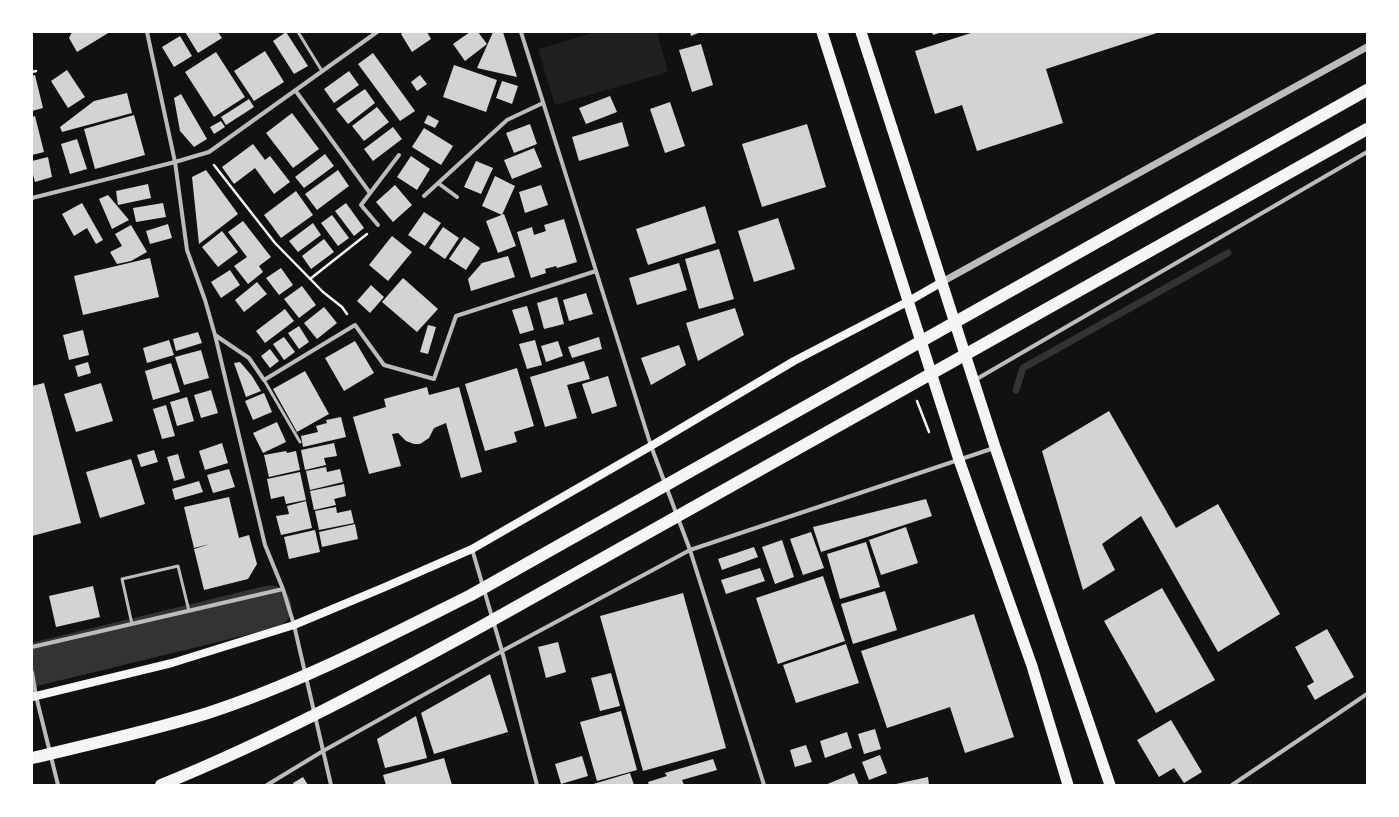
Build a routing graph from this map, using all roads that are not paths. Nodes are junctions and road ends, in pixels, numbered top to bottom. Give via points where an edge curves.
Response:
1 (147, 32) edge
2 (298, 32) edge
3 (377, 32) edge
4 (521, 32) edge
5 (822, 32) edge
6 (861, 32) edge
7 (1367, 47) edge
8 (322, 71) junction
9 (295, 90) junction
10 (1367, 90) edge
11 (543, 103) junction
12 (1367, 129) edge
13 (1367, 152) edge
14 (399, 155) dead end
15 (175, 162) junction
16 (438, 183) junction
17 (370, 193) junction
18 (424, 196) dead end
19 (457, 197) dead end
20 (32, 198) edge
21 (378, 225) road end
22 (596, 271) junction
23 (942, 282) junction
24 (909, 301) junction
25 (215, 335) junction
26 (264, 380) junction
27 (973, 381) junction
28 (300, 442) dead end
29 (651, 446) junction
30 (995, 448) junction
31 (959, 460) junction
32 (472, 549) junction
33 (690, 550) junction
34 (283, 589) junction
35 (189, 611) junction
36 (132, 624) junction
37 (294, 625) junction
38 (32, 647) edge
39 (502, 651) junction
40 (32, 673) edge
41 (1367, 694) edge
42 (34, 696) edge
43 (323, 751) junction
44 (32, 758) edge
45 (58, 785) edge
46 (161, 785) edge
47 (267, 785) edge
48 (330, 785) edge
49 (537, 785) edge
50 (764, 785) edge
51 (1068, 785) edge
52 (1110, 785) edge
53 (1232, 785) edge

1 - 15 street
2 - 8 lane
3 - 8 street
4 - 11 street
5 - 24 highway
6 - 23 highway
7 - 23 street
8 - 9 street
9 - 15 street via 209,152
9 - 17 street
10 - 44 highway via 471,595 357,653 209,712 150,730
11 - 16 street via 506,120
11 - 22 street
12 - 46 highway via 375,685
13 - 27 street
14 - 17 street
15 - 20 street
15 - 25 street via 187,250
16 - 18 street
16 - 19 street
17 - 21 street via 361,205
22 - 26 street via 456,316 434,378 384,365 355,325
22 - 29 street
23 - 24 main road
23 - 27 highway
24 - 29 main road via 794,361
24 - 31 highway
25 - 26 street via 249,358
25 - 34 street via 265,545
26 - 28 lane
27 - 30 highway
29 - 32 main road
29 - 33 street
30 - 31 street
30 - 52 highway
31 - 33 street
31 - 51 highway via 1032,666
32 - 37 main road
32 - 39 street
33 - 39 street
33 - 50 street
34 - 35 street
34 - 37 street
35 - 36 street
35 - 36 lane via 178,566 122,579
36 - 38 street
37 - 42 main road via 172,664
37 - 43 street
39 - 43 street
39 - 49 street
40 - 42 street
41 - 53 street
42 - 45 street
43 - 47 street
43 - 48 street

